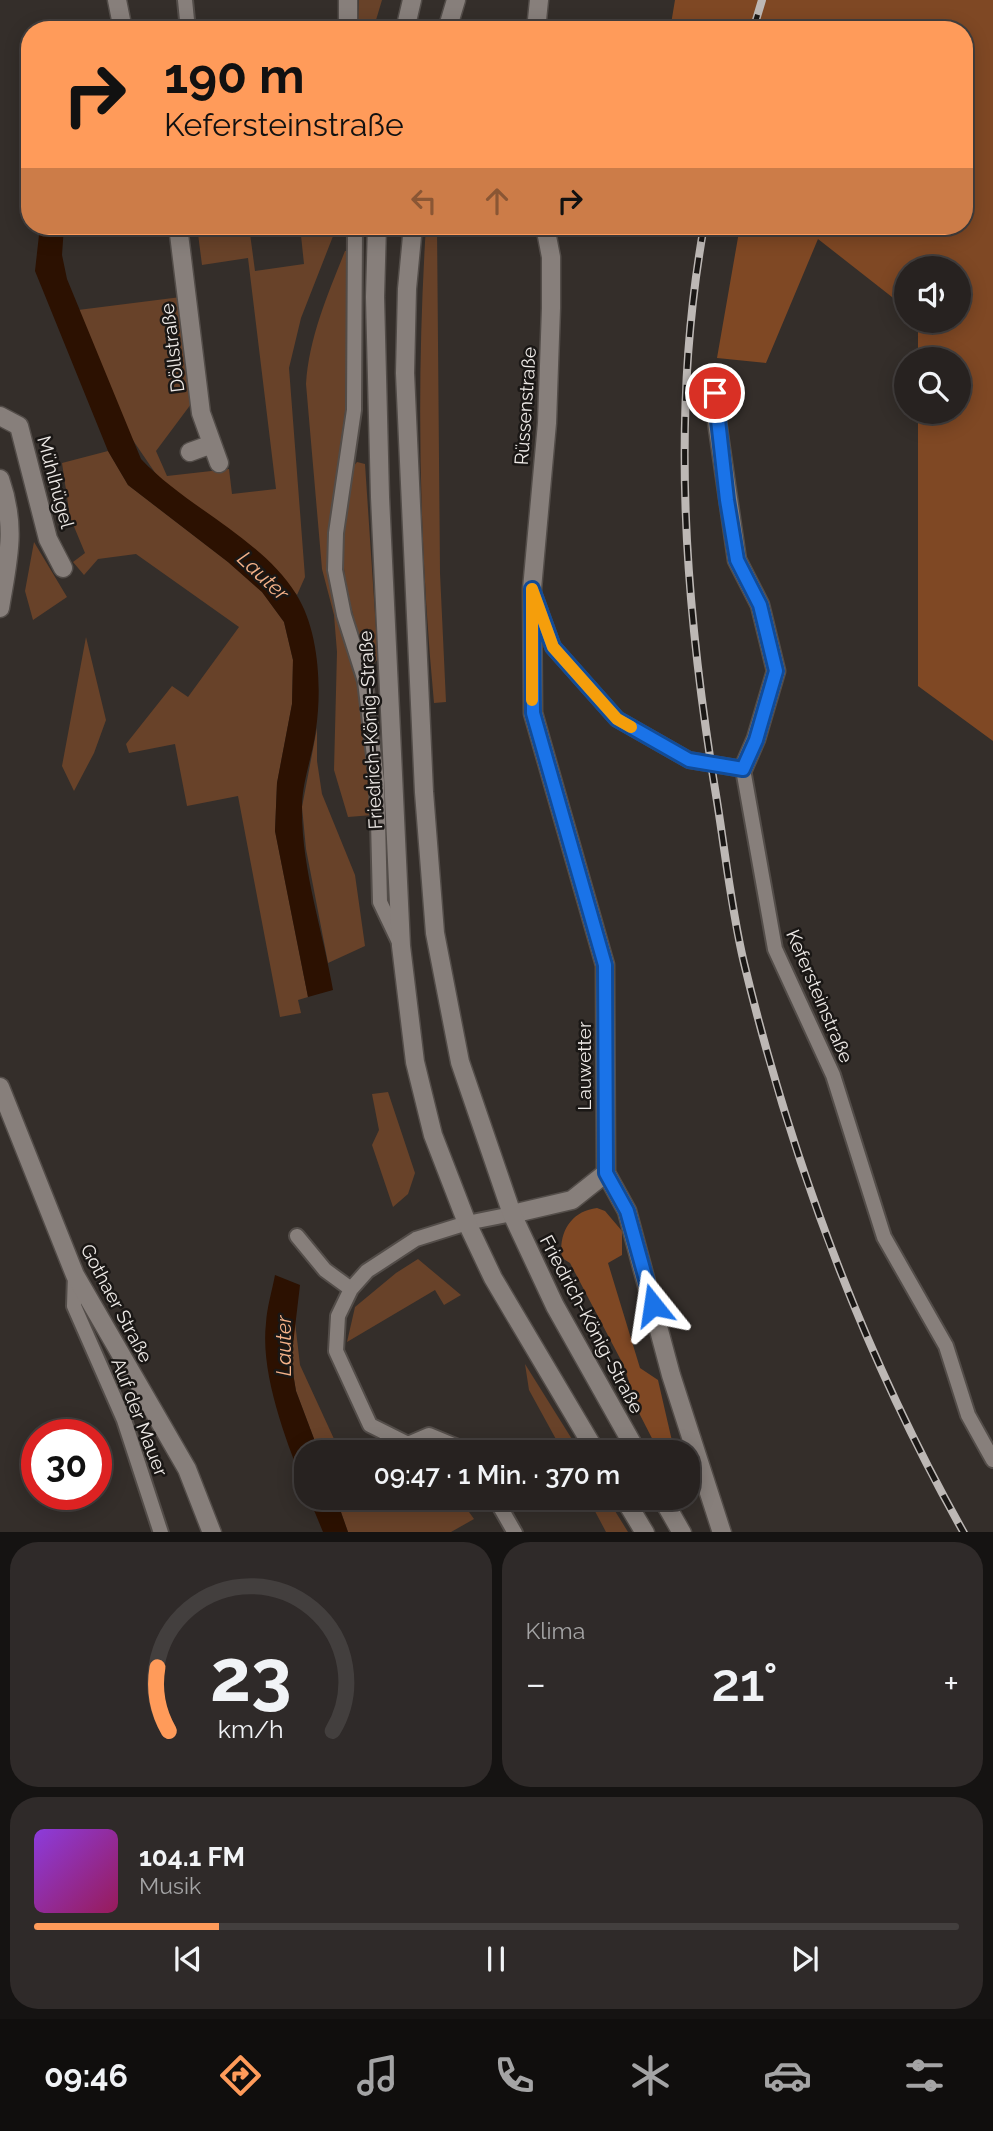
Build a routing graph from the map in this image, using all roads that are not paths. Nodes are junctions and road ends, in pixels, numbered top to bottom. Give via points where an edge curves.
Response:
1 (117, 0) edge
2 (186, 0) edge
3 (348, 0) edge
4 (412, 0) edge
5 (456, 0) edge
6 (539, 0) edge
7 (121, 21) edge
8 (187, 21) edge
9 (348, 21) edge
10 (407, 21) edge
11 (450, 21) edge
12 (537, 21) edge
13 (179, 235) edge
14 (355, 235) edge
15 (377, 235) edge
16 (412, 235) edge
17 (547, 235) edge
18 (715, 379) dead end
19 (0, 416) edge
20 (212, 444) junction
21 (190, 452) dead end
22 (219, 463) dead end
23 (0, 479) edge
24 (63, 568) dead end
25 (532, 589) junction
26 (0, 608) edge
27 (743, 769) junction
28 (401, 946) junction
29 (0, 1087) edge
30 (606, 1173) junction
31 (512, 1214) junction
32 (467, 1223) junction
33 (297, 1236) dead end
34 (75, 1275) junction
35 (351, 1289) junction
36 (400, 1440) edge
37 (417, 1440) edge
38 (441, 1440) edge
39 (589, 1440) edge
40 (631, 1440) edge
41 (993, 1460) edge
42 (502, 1510) edge
43 (631, 1510) edge
44 (669, 1510) edge
45 (161, 1532) edge
46 (212, 1532) edge
47 (514, 1532) edge
48 (645, 1532) edge
49 (682, 1532) edge
50 (722, 1532) edge

1 - 7 street
2 - 8 lane
3 - 9 street
4 - 10 street
5 - 11 street
6 - 12 street
13 - 20 street, Döllstraße via 201,413
14 - 28 lane via 354,410 335,533 335,570 365,681 377,781 380,902
15 - 28 street, Friedrich-König-Straße via 380,497
16 - 31 street, Friedrich-König-Straße via 405,373 418,687 435,933 460,1062
17 - 25 street, Rüssenstraße via 551,334
18 - 27 street via 737,560 760,605 776,671
19 - 24 street, Mühlhügel via 19,426 48,539
20 - 21 street
20 - 22 street, Döllstraße
23 - 26 street via 10,507 10,544
25 - 27 lane via 553,647 617,719 689,760
25 - 30 street, Lauwetter via 533,713 605,965
27 - 41 lane, Kefersteinstraße via 775,949 833,1075 884,1237 946,1346 968,1415
28 - 32 street, Friedrich-König-Straße via 425,1111
29 - 34 street, Gothaer Straße
30 - 31 street via 572,1200
30 - 50 street, Lauwetter via 627,1211 671,1375
31 - 32 lane
31 - 40 street, Friedrich-König-Straße via 555,1306
32 - 35 lane via 416,1239 367,1271
32 - 39 street, Friedrich-König-Straße via 492,1278
33 - 35 lane via 325,1270
34 - 45 lane, Auf der Mauer via 74,1306 124,1420
34 - 46 street, Gothaer Straße via 187,1469
35 - 36 lane via 338,1316 335,1352 370,1425
37 - 38 lane via 429,1435
42 - 47 lane
43 - 48 street
44 - 49 street

